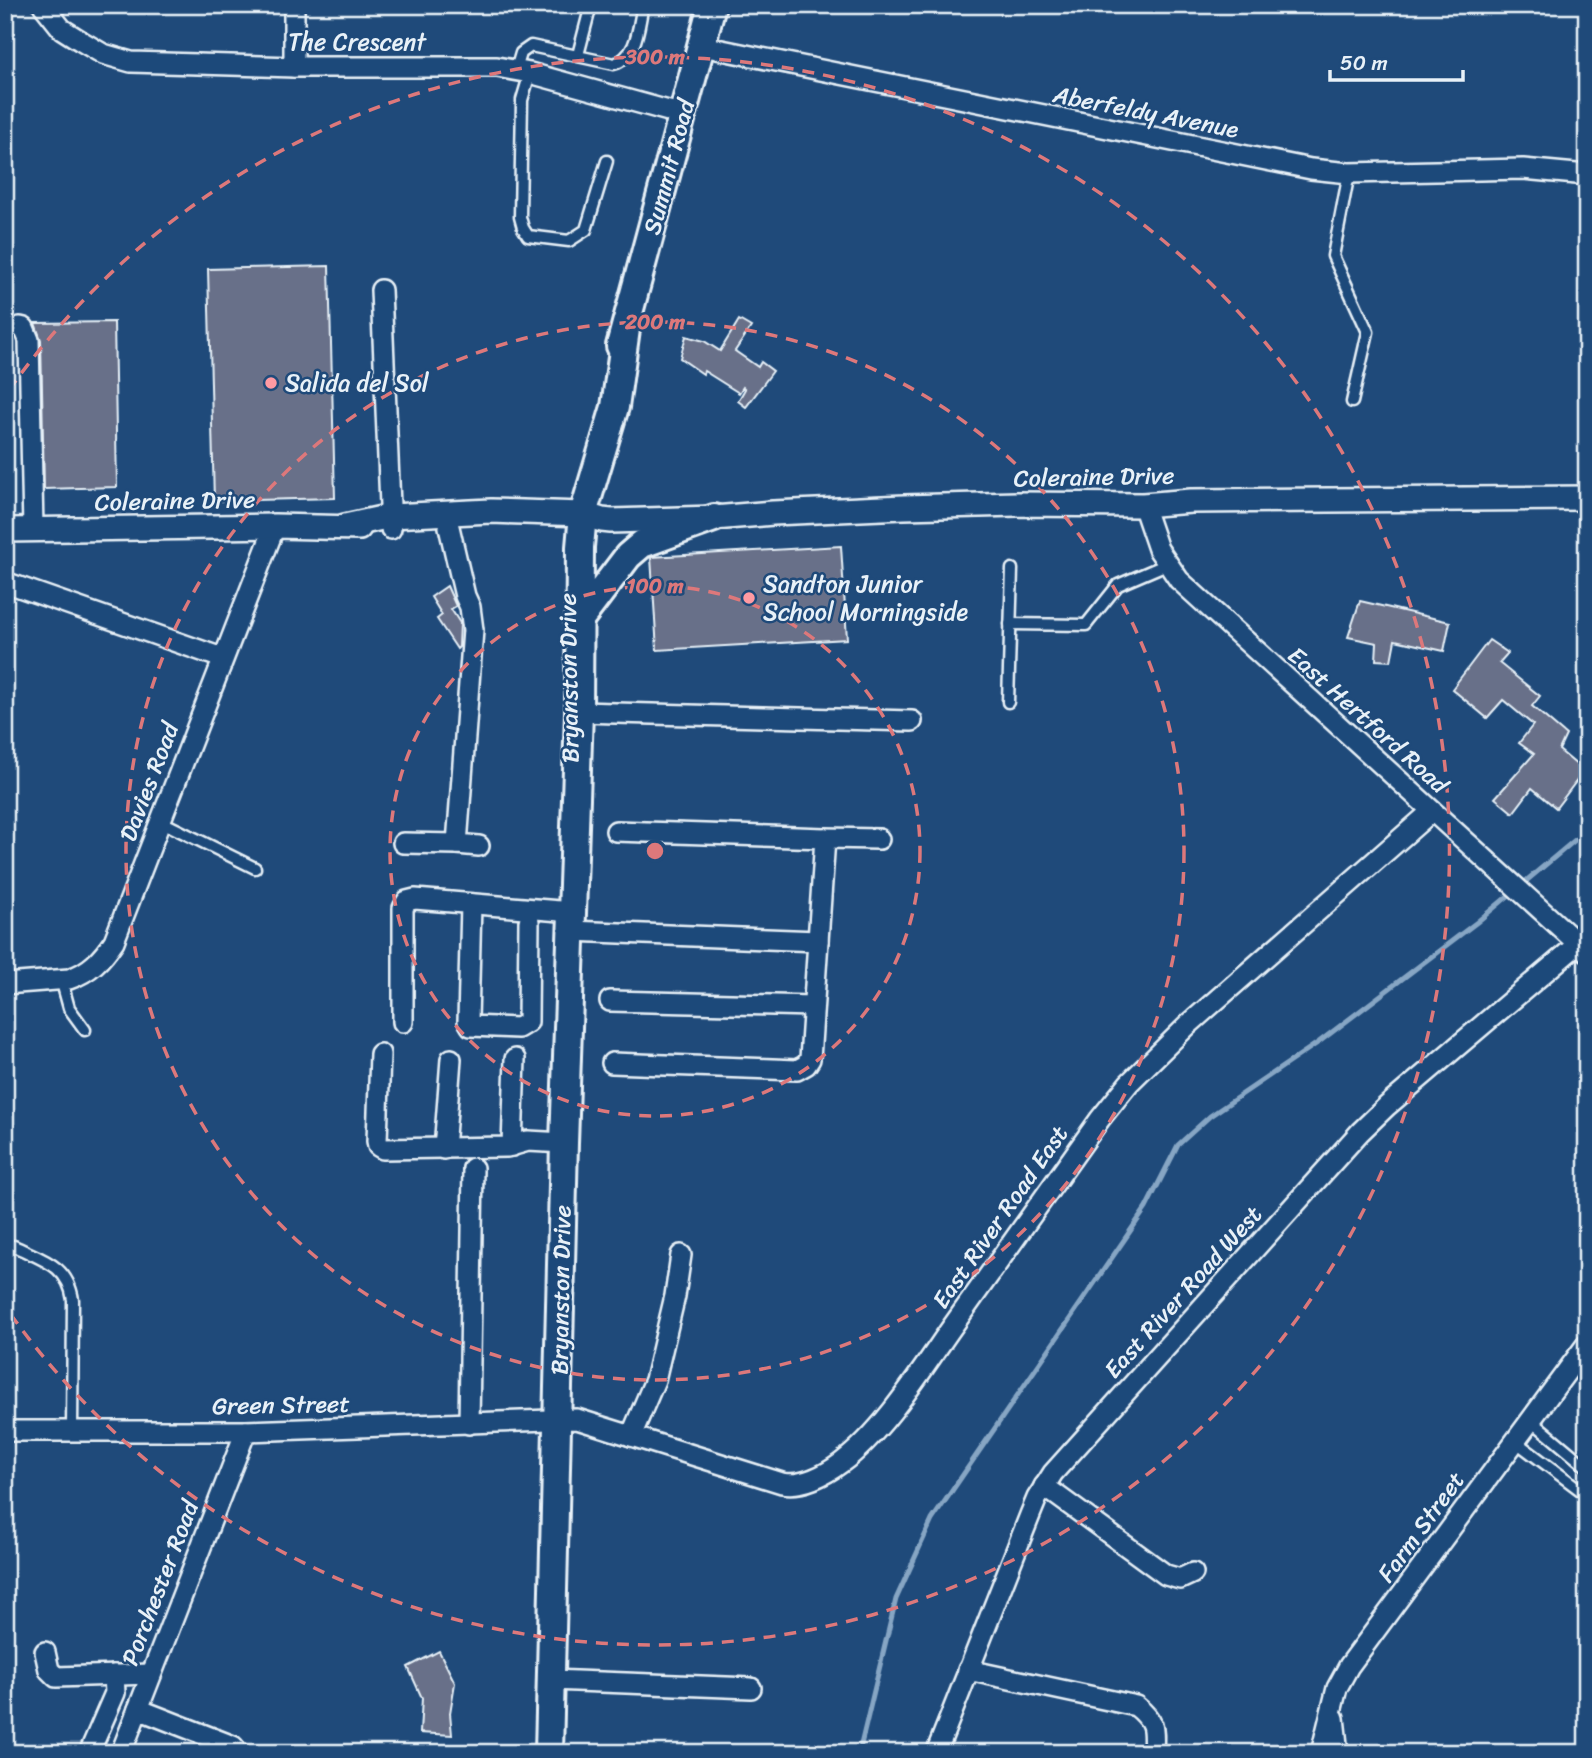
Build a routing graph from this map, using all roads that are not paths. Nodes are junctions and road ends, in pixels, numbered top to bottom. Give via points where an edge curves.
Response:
1 (43, 5) edge
2 (294, 5) edge
3 (591, 5) edge
4 (643, 5) edge
5 (712, 5) edge
6 (702, 46) junction
7 (578, 55) junction
8 (294, 67) junction
9 (523, 71) junction
10 (683, 116) junction
11 (607, 161) dead end
12 (1349, 173) junction
13 (1587, 175) edge
14 (381, 290) dead end
15 (20, 327) dead end
16 (1352, 402) dead end
17 (1587, 498) edge
18 (1143, 505) junction
19 (714, 518) junction
20 (581, 521) junction
21 (391, 523) junction
22 (436, 523) junction
23 (275, 526) junction
24 (33, 529) junction
25 (5, 530) edge
26 (1167, 564) junction
27 (1012, 569) dead end
28 (5, 582) edge
29 (578, 622) junction
30 (1010, 624) junction
31 (222, 658) junction
32 (1008, 702) dead end
33 (579, 712) junction
34 (912, 721) dead end
35 (1432, 811) junction
36 (160, 821) junction
37 (574, 827) junction
38 (616, 831) dead end
39 (825, 838) junction
40 (879, 839) dead end
41 (403, 843) dead end
42 (457, 844) junction
43 (479, 846) dead end
44 (255, 868) dead end
45 (471, 904) junction
46 (529, 921) dead end
47 (571, 921) junction
48 (818, 941) junction
49 (1582, 948) edge
50 (61, 979) junction
51 (5, 984) edge
52 (610, 1001) dead end
53 (813, 1006) junction
54 (403, 1022) dead end
55 (85, 1030) dead end
56 (380, 1054) dead end
57 (451, 1059) dead end
58 (515, 1059) dead end
59 (612, 1063) dead end
60 (564, 1143) junction
61 (512, 1146) junction
62 (444, 1149) junction
63 (473, 1168) dead end
64 (14, 1246) dead end
65 (681, 1255) dead end
66 (1587, 1344) edge
67 (558, 1419) junction
68 (1531, 1420) junction
69 (469, 1424) junction
70 (5, 1431) edge
71 (72, 1431) junction
72 (246, 1431) junction
73 (631, 1437) junction
74 (1515, 1441) junction
75 (1587, 1467) edge
76 (1044, 1486) junction
77 (1587, 1495) edge
78 (1193, 1573) dead end
79 (45, 1652) dead end
80 (968, 1670) junction
81 (151, 1674) junction
82 (114, 1675) junction
83 (551, 1680) junction
84 (751, 1688) dead end
85 (1332, 1703) junction
86 (138, 1709) junction
87 (89, 1753) edge
88 (121, 1753) edge
89 (239, 1753) edge
90 (550, 1753) edge
91 (936, 1753) edge
92 (1153, 1753) edge
93 (1321, 1753) edge
94 (1338, 1753) edge

1 - 8 street, The Crescent via 62,29 103,54 131,62
2 - 8 street
3 - 7 lane
4 - 7 lane via 631,53 624,61 614,64
5 - 6 main road, Summit Road
6 - 10 main road, Summit Road
6 - 12 street, Aberfeldy Avenue
7 - 9 lane via 531,46 521,52
8 - 9 street, The Crescent via 481,66
9 - 10 street, The Crescent
9 - 11 lane via 520,217 528,236 569,241 586,230
10 - 20 main road, Summit Road via 626,329 599,404
12 - 13 street, Aberfeldy Avenue via 1523,169
12 - 16 lane via 1334,256 1368,332
14 - 21 street
15 - 24 street via 29,340
17 - 18 street, Coleraine Drive
18 - 19 street, Coleraine Drive via 904,507
18 - 26 street, East Hertford Road
19 - 20 street, Coleraine Drive
19 - 29 main road via 642,544
20 - 22 street, Coleraine Drive via 491,511
20 - 29 main road, Bryanston Drive
20 - 37 main road, Bryanston Drive via 566,633
21 - 22 street, Coleraine Drive
21 - 23 street, Coleraine Drive
22 - 42 street via 470,607 473,630
23 - 24 street, Coleraine Drive
23 - 31 street, Davies Road
24 - 25 street, Coleraine Drive
26 - 30 lane via 1118,585 1086,625
26 - 35 street, East Hertford Road via 1196,597
27 - 30 lane
28 - 31 street
29 - 33 main road, Bryanston Drive
30 - 32 lane
31 - 36 street, Davies Road
33 - 34 street
33 - 37 main road, Bryanston Drive
35 - 49 street, East Hertford Road
35 - 73 street, East River Road East via 1188,1025 1129,1083 917,1376 872,1434 840,1463 809,1480 788,1484
36 - 44 lane
36 - 50 street, Davies Road via 114,941 88,970
37 - 47 main road, Bryanston Drive
38 - 39 street
39 - 40 street
39 - 48 street
41 - 42 street
42 - 43 street
45 - 46 street via 471,1026 518,1028 528,1022
45 - 47 street
45 - 54 street via 407,901 403,908
47 - 48 street
47 - 60 main road, Bryanston Drive
48 - 53 street
49 - 76 street, East River Road West via 1360,1132
50 - 51 street, Davies Road
50 - 55 lane via 69,1008
52 - 53 street
53 - 59 street via 810,1059 797,1070
56 - 62 street via 379,1146
57 - 62 street
58 - 61 street
60 - 61 street via 528,1141
60 - 67 main road, Bryanston Drive
61 - 62 street
63 - 69 street
64 - 71 lane via 54,1266 71,1285
65 - 73 street via 654,1380
66 - 68 street, Farm Street
67 - 69 street, Green Street
67 - 73 street, East River Road East via 577,1419
67 - 83 main road, Bryanston Drive
68 - 74 street, Farm Street
68 - 75 lane
69 - 72 street, Green Street
70 - 71 street, Green Street
71 - 72 street, Green Street
72 - 81 street, Porchester Road
74 - 77 lane
74 - 85 street, Farm Street via 1349,1665
76 - 78 street via 1166,1575 1180,1579
76 - 80 street, East River Road West
79 - 82 street via 49,1670 56,1677
80 - 91 street, East River Road West
80 - 92 street via 1136,1706 1154,1727
81 - 82 street
81 - 86 street, Porchester Road
82 - 87 street via 115,1693
83 - 84 street
83 - 90 main road, Bryanston Drive
85 - 93 street, Farm Street
85 - 94 street
86 - 88 street, Porchester Road
86 - 89 street via 233,1746

